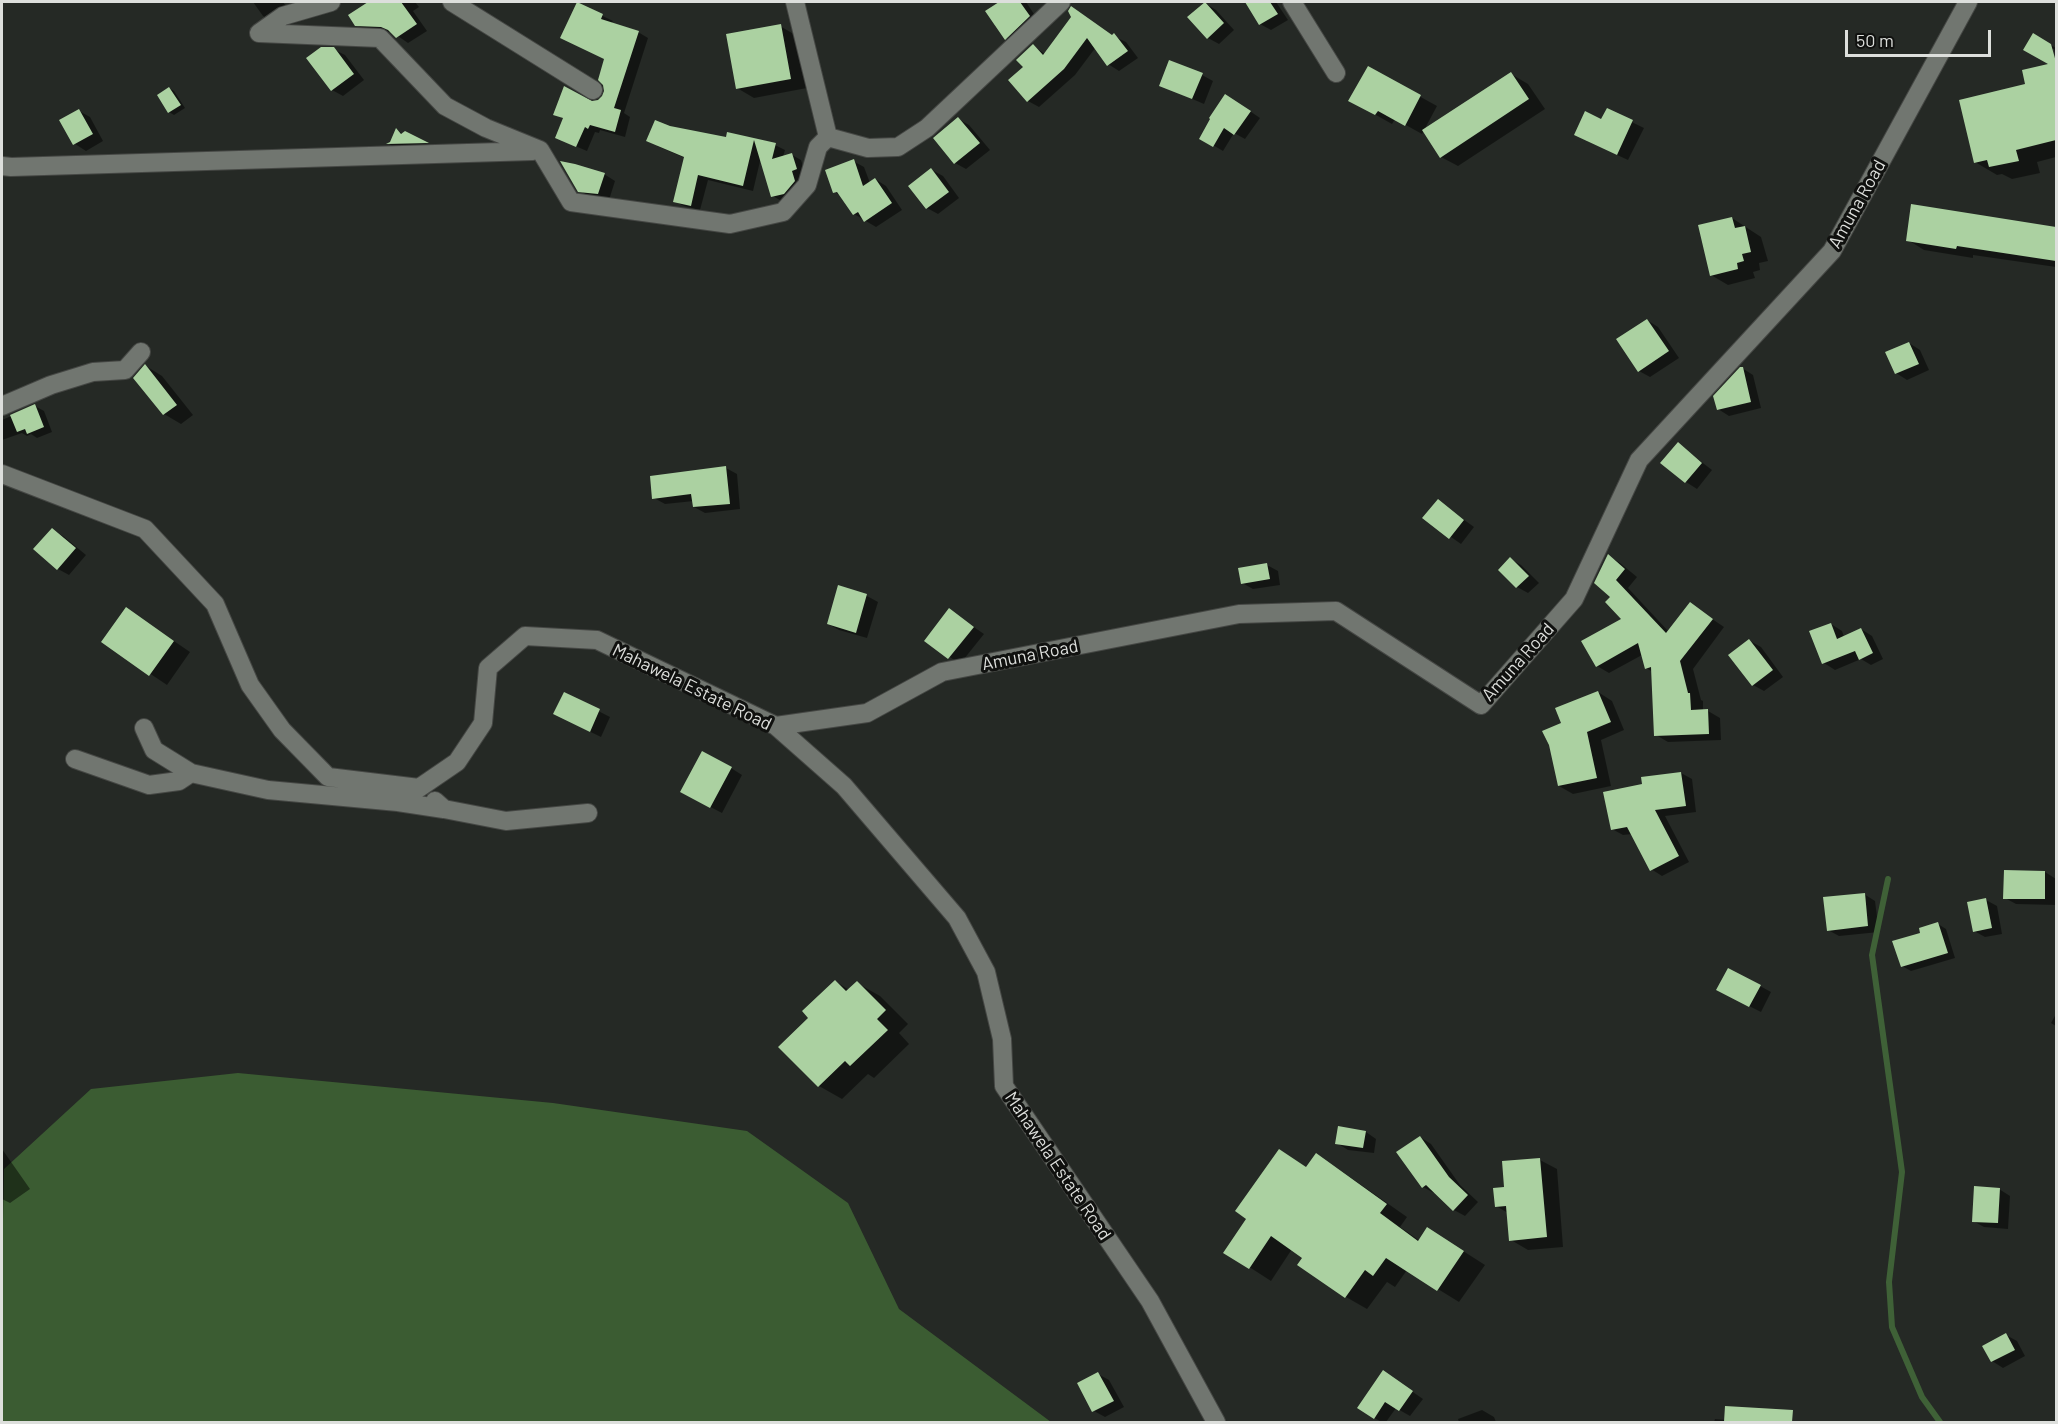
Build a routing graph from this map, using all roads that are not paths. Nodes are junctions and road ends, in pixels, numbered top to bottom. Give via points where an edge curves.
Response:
1 (331, 2) edge
2 (795, 2) edge
3 (1061, 2) edge
4 (1292, 2) edge
5 (1968, 2) edge
6 (460, 5) edge
7 (1336, 73) dead end
8 (593, 90) dead end
9 (828, 137) junction
10 (540, 150) junction
11 (2, 166) edge
12 (141, 352) dead end
13 (2, 406) edge
14 (2, 474) edge
15 (776, 726) junction
16 (144, 728) dead end
17 (75, 759) dead end
18 (191, 773) junction
19 (418, 788) junction
20 (444, 809) junction
21 (588, 813) dead end
22 (1216, 1422) edge

1 - 10 street via 283,16 260,33 380,38 445,106
2 - 9 street
3 - 9 street via 927,128 898,147 868,148
4 - 7 street
5 - 15 street, Amuna Road via 1832,251 1639,460 1574,599 1481,705 1336,611 1239,614 942,672 867,713
6 - 8 street
9 - 10 street via 818,147 807,185 783,212 730,224 571,201
10 - 11 street
12 - 13 street via 125,370 93,372
14 - 19 street via 145,530 215,604 250,685 282,730 328,777
15 - 19 street, Mahawela Estate Road via 597,640 525,636 488,668 483,723 457,762
15 - 22 street, Mahawela Estate Road via 844,786 957,918 986,972 1002,1039 1004,1086 1150,1301
16 - 18 street via 154,750
17 - 18 street via 149,785 179,781
18 - 20 street via 268,790
19 - 20 street
20 - 21 street via 506,821

